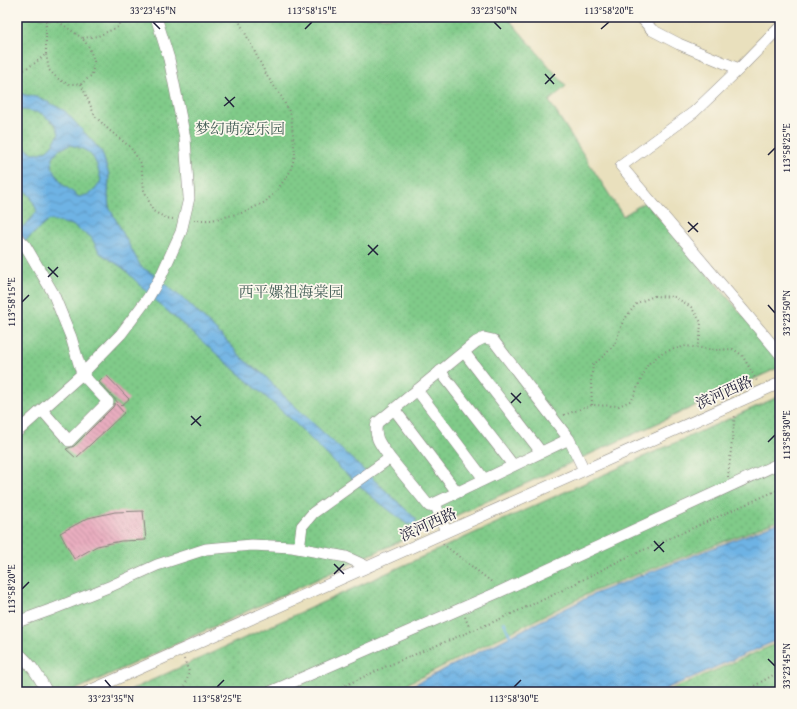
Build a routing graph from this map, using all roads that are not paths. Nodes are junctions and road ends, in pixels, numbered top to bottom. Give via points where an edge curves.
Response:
1 (156, 17) edge
2 (641, 17) edge
3 (780, 27) edge
4 (739, 69) junction
5 (21, 241) edge
6 (464, 352) junction
7 (780, 354) edge
8 (440, 371) junction
9 (82, 374) junction
10 (780, 383) edge
11 (417, 390) junction
12 (394, 409) junction
13 (42, 410) junction
14 (17, 432) edge
15 (569, 438) junction
16 (541, 452) junction
17 (390, 458) junction
18 (780, 463) edge
19 (513, 465) junction
20 (584, 470) junction
21 (484, 479) junction
22 (457, 492) junction
23 (435, 503) junction
24 (446, 532) junction
25 (299, 548) junction
26 (368, 567) junction
27 (17, 622) edge
28 (17, 652) edge
29 (47, 692) edge
30 (87, 692) edge
31 (270, 692) edge

1 - 9 street via 169,59 185,138 189,198 181,232 148,298 121,334
2 - 4 street via 652,30
3 - 4 street
4 - 7 street via 694,112 621,166
5 - 9 street via 53,293 71,337
6 - 8 street
6 - 15 street via 484,338 493,340
6 - 16 street
8 - 11 street
8 - 19 street
9 - 13 street
9 - 13 street via 108,402 69,441
10 - 20 street, 滨河西路
11 - 12 street
11 - 21 street
12 - 17 street via 377,423 375,429 377,438
12 - 22 street
13 - 14 street
15 - 16 street
15 - 20 street
16 - 19 street
17 - 23 street via 429,506
17 - 25 street via 313,513 302,526
18 - 31 street via 499,592
19 - 21 street
20 - 24 street, 滨河西路
21 - 22 street
22 - 23 street
23 - 24 street
24 - 26 street, 滨河西路
25 - 26 street via 346,556
25 - 27 street via 252,545 206,549 156,565
26 - 30 street, 滨河西路
28 - 29 street via 38,675

